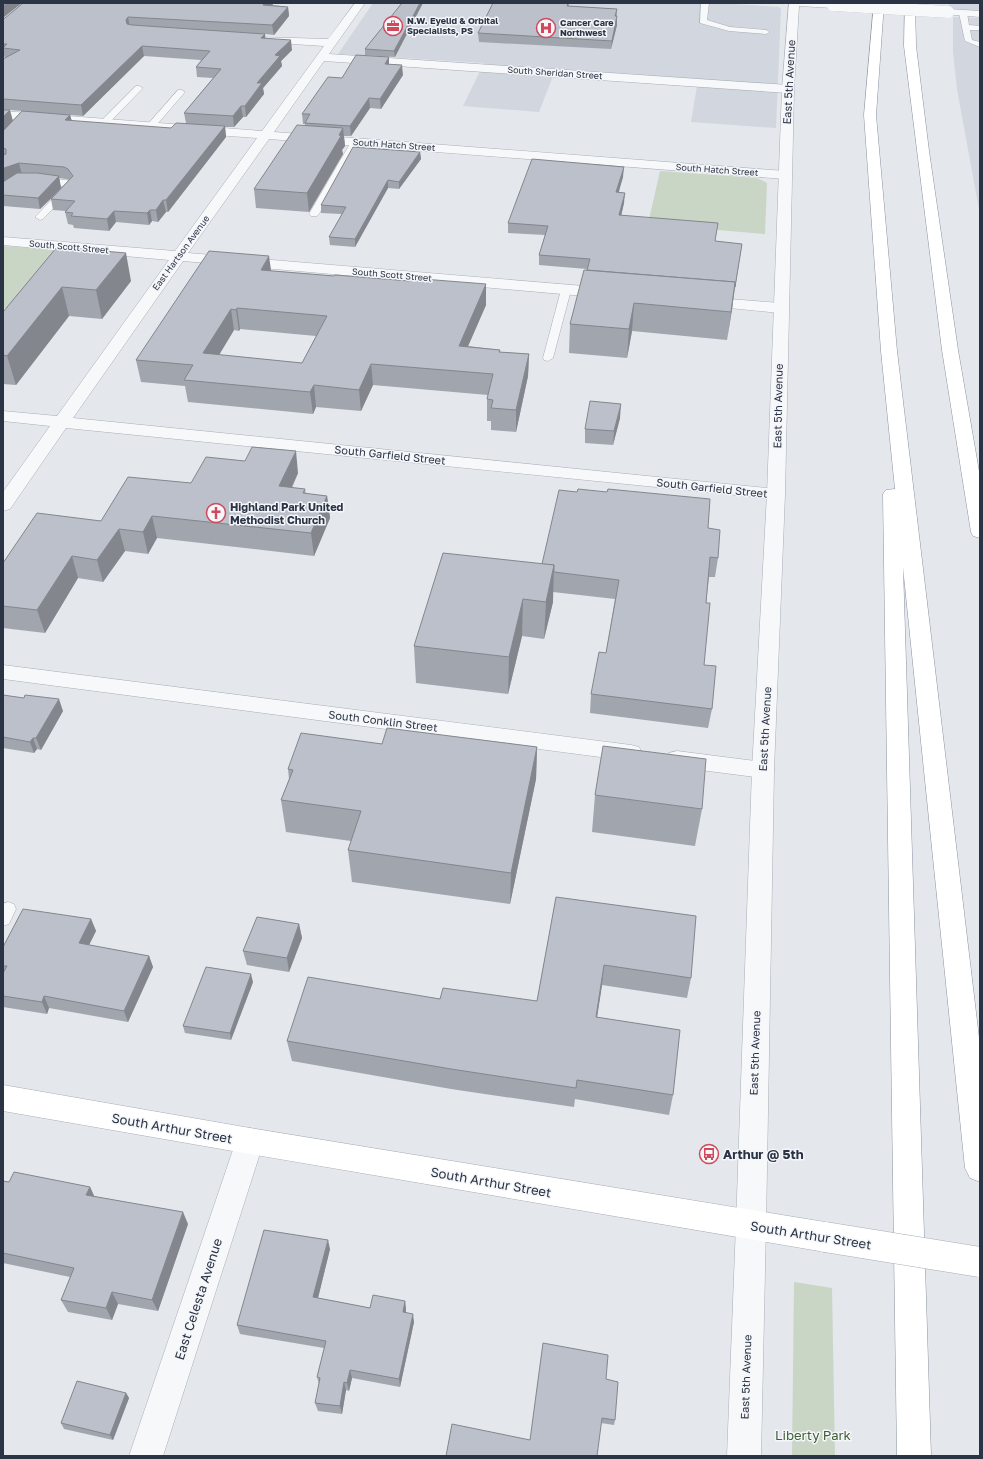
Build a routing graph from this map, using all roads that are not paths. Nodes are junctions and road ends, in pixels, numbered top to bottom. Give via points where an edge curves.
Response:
1 (360, 3) edge
2 (705, 3) edge
3 (794, 3) edge
4 (879, 3) edge
5 (910, 3) edge
6 (963, 13) junction
7 (980, 14) edge
8 (966, 27) junction
9 (980, 28) edge
10 (766, 32) dead end
11 (253, 38) edge
12 (332, 44) junction
13 (980, 45) edge
14 (322, 57) junction
15 (139, 88) dead end
16 (788, 88) junction
17 (181, 92) dead end
18 (3, 115) edge
19 (25, 116) junction
20 (104, 123) junction
21 (151, 126) junction
22 (14, 127) edge
23 (265, 136) junction
24 (355, 142) junction
25 (785, 175) junction
26 (3, 191) edge
27 (314, 214) dead end
28 (40, 217) dead end
29 (3, 241) edge
30 (178, 256) junction
31 (566, 290) junction
32 (622, 295) edge
33 (693, 301) edge
34 (780, 308) junction
35 (950, 350) junction
36 (889, 351) junction
37 (548, 358) dead end
38 (3, 416) edge
39 (61, 422) junction
40 (980, 471) edge
41 (776, 494) junction
42 (3, 505) edge
43 (980, 532) edge
44 (3, 672) edge
45 (763, 770) junction
46 (3, 1098) edge
47 (250, 1141) junction
48 (980, 1168) edge
49 (751, 1225) junction
50 (980, 1262) edge
51 (146, 1456) edge
52 (744, 1456) edge
53 (914, 1456) edge

1 - 12 street, East Hartson Avenue
2 - 10 lane via 703,21 729,29
3 - 6 street, bridge
3 - 16 street, East 5th Avenue
4 - 36 main road via 870,115
5 - 35 main road via 910,46
6 - 7 street
6 - 8 lane
8 - 9 lane
8 - 13 lane via 969,41
11 - 12 street
12 - 14 street, East Hartson Avenue
14 - 16 street, South Sheridan Street
14 - 23 street, East Hartson Avenue
15 - 20 lane
16 - 25 street, East 5th Avenue
17 - 21 lane
18 - 19 street, South Hatch Street
19 - 20 street, South Hatch Street
19 - 22 lane
20 - 21 street, South Hatch Street
21 - 23 street, South Hatch Street
23 - 24 street, South Hatch Street
23 - 30 street, East Hartson Avenue
24 - 25 street, South Hatch Street
24 - 27 lane
25 - 34 street, East 5th Avenue
26 - 28 lane via 11,184 22,180 66,183 69,187
29 - 30 street, South Scott Street
30 - 31 street, South Scott Street
30 - 39 street, East Hartson Avenue
31 - 32 street, South Scott Street
31 - 37 lane
33 - 34 street
34 - 41 street, East 5th Avenue
35 - 40 main road
35 - 43 main road
36 - 48 main road
36 - 53 main road
38 - 39 street, South Garfield Street
39 - 41 street, South Garfield Street
39 - 42 street, East Hartson Avenue
41 - 45 street, East 5th Avenue
44 - 45 street, South Conklin Street
45 - 49 street, East 5th Avenue
46 - 47 main road, South Arthur Street
47 - 49 main road, South Arthur Street
47 - 51 street, East Celesta Avenue
49 - 50 main road, South Arthur Street, bridge
49 - 52 street, East 5th Avenue

